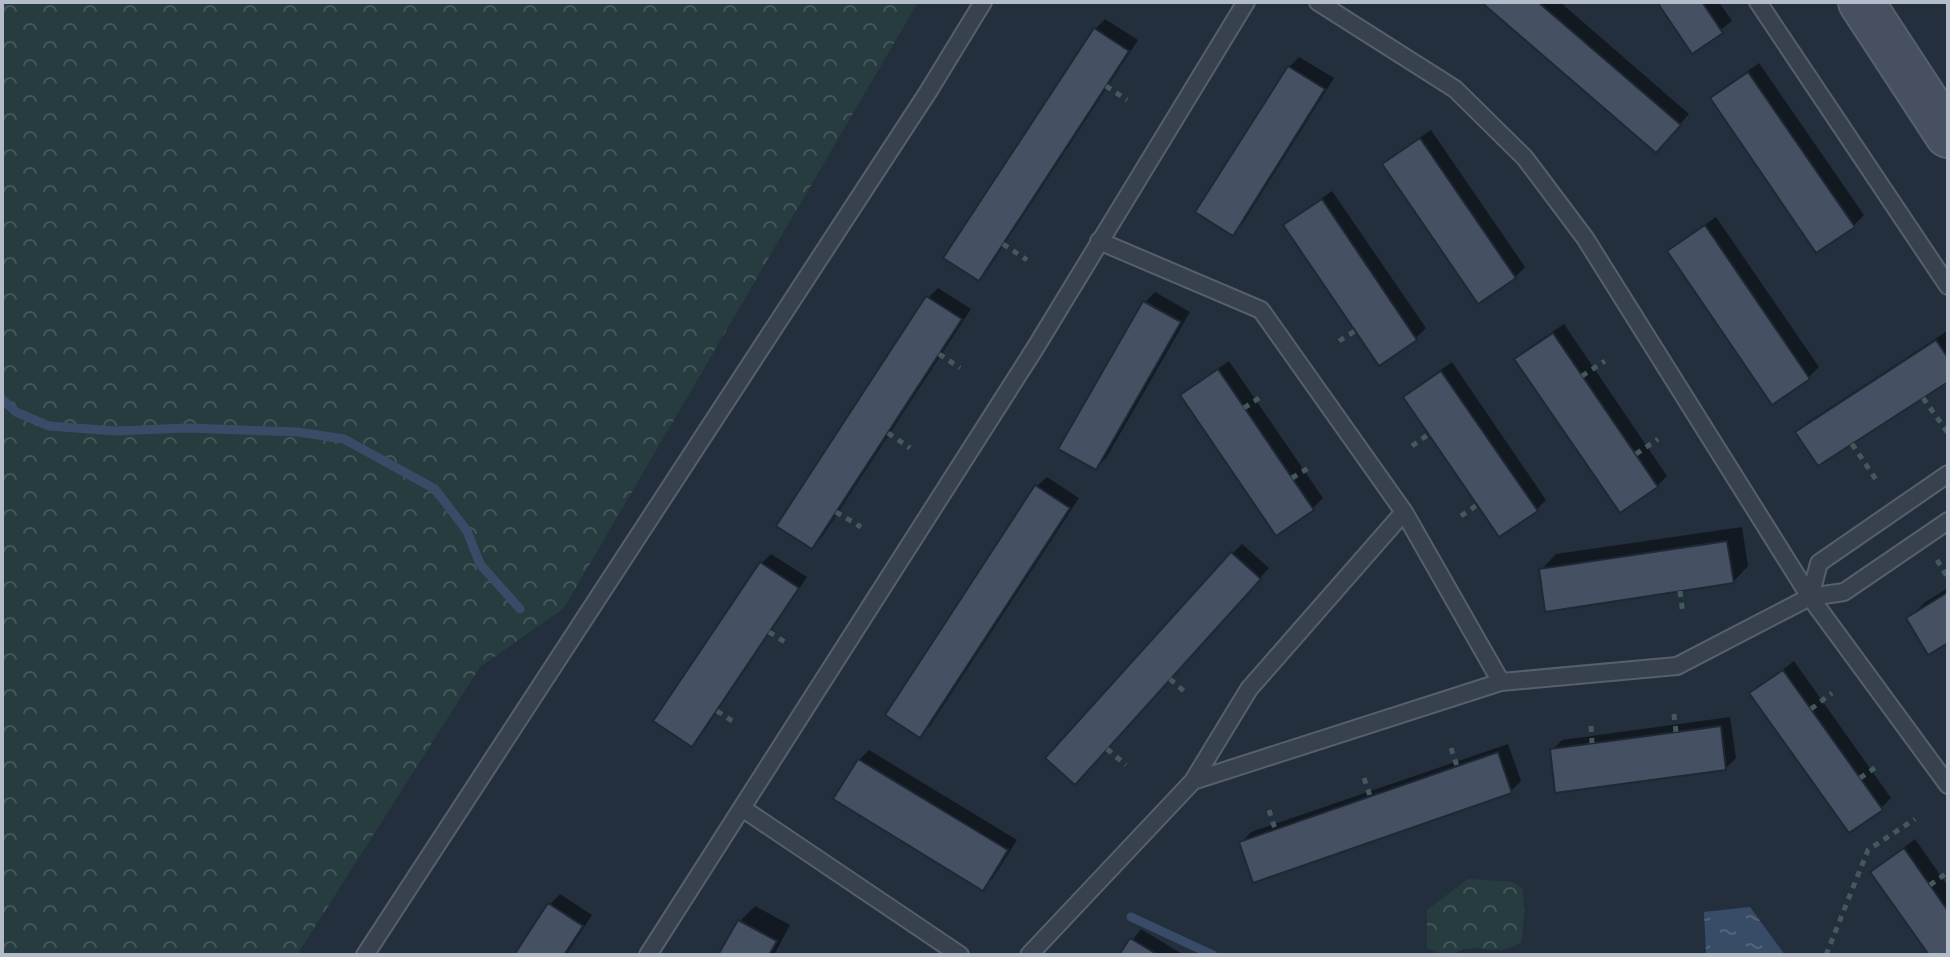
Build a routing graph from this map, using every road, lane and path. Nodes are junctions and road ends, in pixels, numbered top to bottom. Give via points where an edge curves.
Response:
1 (983, 2) edge
2 (1246, 2) edge
3 (1318, 2) edge
4 (1758, 2) edge
5 (1861, 2) edge
6 (1106, 86) dead end
7 (1127, 100) dead end
8 (1948, 135) edge
9 (1099, 241) junction
10 (1003, 244) dead end
11 (1027, 260) dead end
12 (1948, 286) edge
13 (1355, 331) dead end
14 (1339, 341) dead end
15 (939, 354) dead end
16 (1605, 361) dead end
17 (960, 368) dead end
18 (1582, 376) dead end
19 (1262, 396) dead end
20 (1923, 398) dead end
21 (1244, 408) dead end
22 (888, 433) dead end
23 (1948, 433) edge
24 (1429, 434) dead end
25 (1658, 439) dead end
26 (1852, 444) dead end
27 (1412, 446) dead end
28 (910, 448) dead end
29 (1636, 454) dead end
30 (1310, 467) dead end
31 (1948, 474) edge
32 (1292, 478) dead end
33 (1877, 481) dead end
34 (1477, 505) dead end
35 (836, 512) dead end
36 (1404, 512) junction
37 (1461, 516) dead end
38 (1948, 521) edge
39 (861, 527) dead end
40 (1937, 560) dead end
41 (1948, 578) edge
42 (1680, 591) dead end
43 (1810, 597) junction
44 (1683, 615) dead end
45 (769, 632) dead end
46 (788, 644) dead end
47 (1170, 679) dead end
48 (1501, 682) junction
49 (1832, 693) dead end
50 (1187, 694) dead end
51 (1811, 709) dead end
52 (717, 711) dead end
53 (1674, 714) dead end
54 (737, 724) dead end
55 (1591, 726) dead end
56 (1676, 732) dead end
57 (1592, 743) dead end
58 (1451, 748) dead end
59 (1107, 749) dead end
60 (1126, 765) dead end
61 (1879, 765) dead end
62 (1457, 766) dead end
63 (1364, 778) dead end
64 (1860, 778) dead end
65 (1193, 781) junction
66 (1948, 785) edge
67 (1370, 796) dead end
68 (742, 808) junction
69 (1269, 810) dead end
70 (1915, 819) dead end
71 (1275, 829) dead end
72 (1948, 872) edge
73 (1930, 885) dead end
74 (365, 955) edge
75 (648, 955) edge
76 (960, 955) edge
77 (1029, 955) edge
78 (1826, 955) edge

1 - 74 lane
2 - 9 lane
3 - 43 lane via 1455,89 1525,158 1585,238
4 - 12 lane
5 - 8 street
6 - 7 path
9 - 36 lane via 1261,310
9 - 68 lane
10 - 11 path
13 - 14 path
15 - 17 path
16 - 18 path
19 - 21 path
20 - 23 path
22 - 28 path
24 - 27 path
25 - 29 path
26 - 33 path
30 - 32 path
31 - 43 lane via 1819,563
34 - 37 path
35 - 39 path
36 - 48 lane
36 - 65 lane via 1249,689
38 - 43 lane via 1844,592
40 - 41 path
42 - 44 path
43 - 48 lane via 1677,666
43 - 66 lane
45 - 46 path
47 - 50 path
48 - 65 lane
49 - 51 path
52 - 54 path
53 - 56 path
55 - 57 path
58 - 62 path
59 - 60 path
61 - 64 path
63 - 67 path
65 - 77 lane
68 - 75 lane
68 - 76 lane
69 - 71 path
70 - 78 path via 1868,850
72 - 73 path

